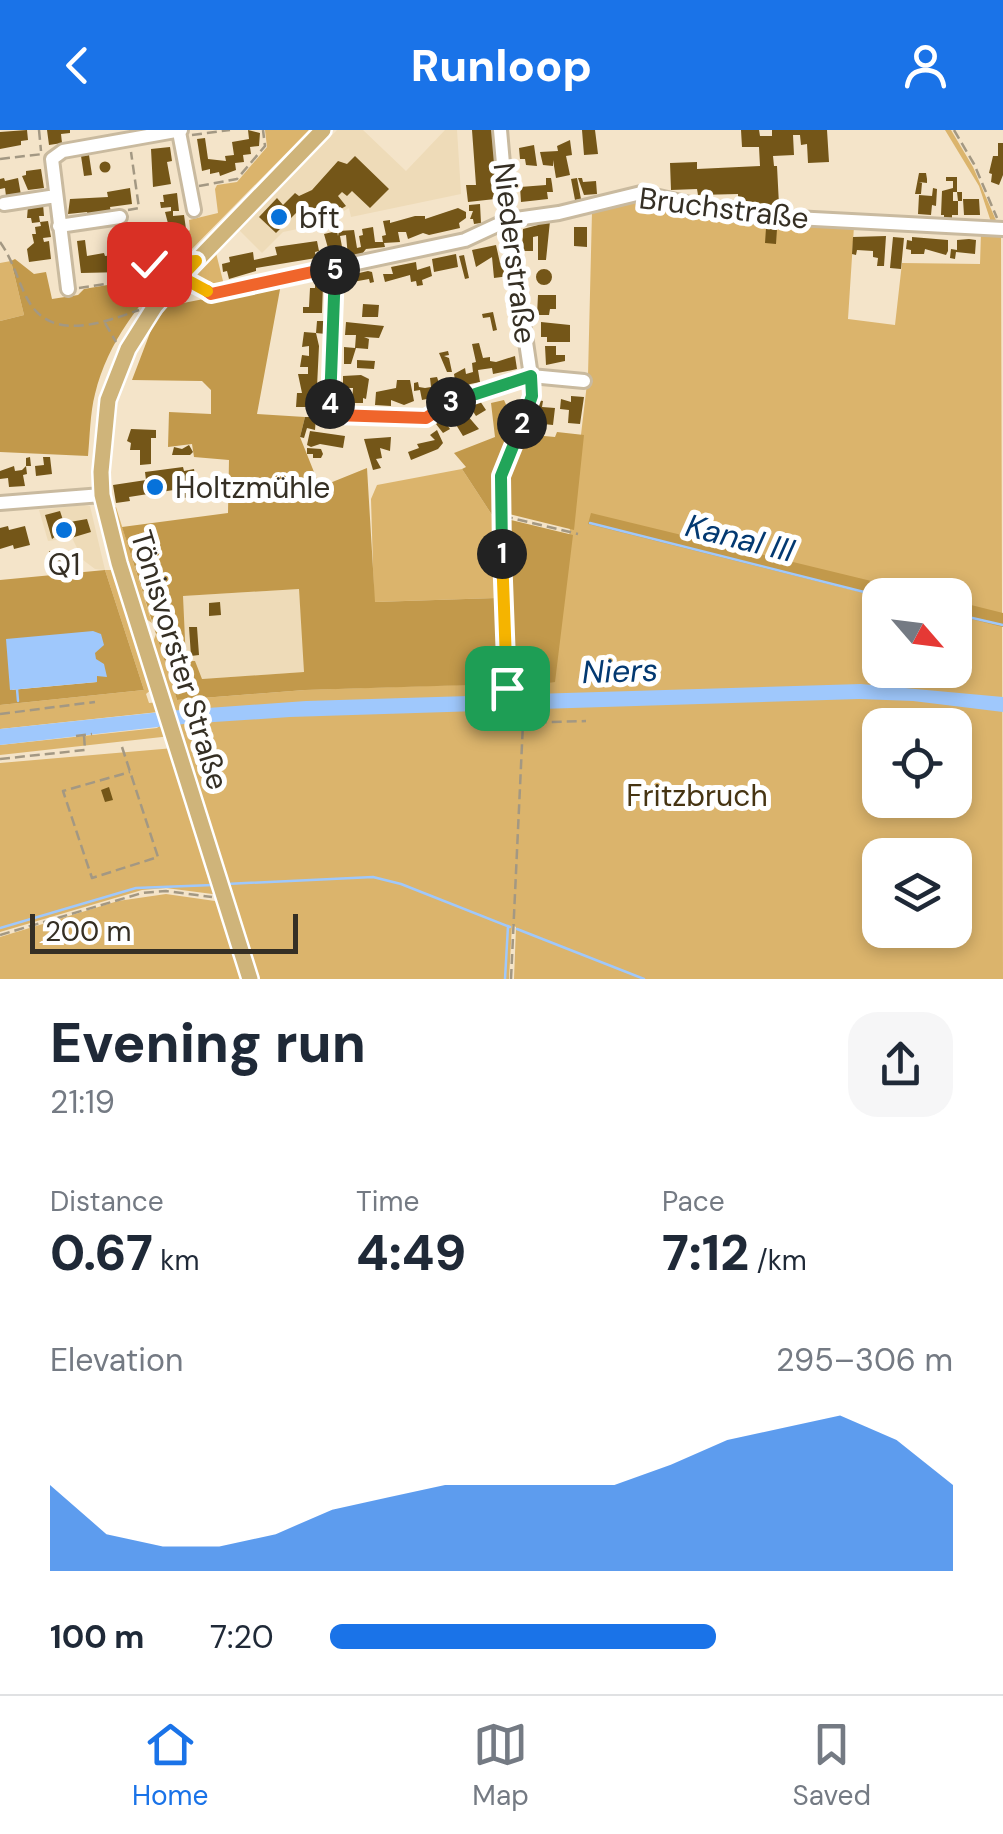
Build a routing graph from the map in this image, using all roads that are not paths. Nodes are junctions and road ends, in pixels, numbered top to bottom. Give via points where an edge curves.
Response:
1 (323, 130) edge
2 (501, 130) edge
3 (180, 133) edge
4 (56, 196) junction
5 (4, 204) dead end
6 (194, 210) dead end
7 (120, 217) road end
8 (508, 220) junction
9 (60, 226) junction
10 (1002, 229) edge
11 (335, 267) junction
12 (181, 277) junction
13 (68, 289) road end
14 (531, 376) junction
15 (584, 381) dead end
16 (518, 434) road end
17 (102, 495) junction
18 (0, 503) edge
19 (250, 979) edge

1 - 12 main road, Tönisvorster Straße
2 - 8 street, Niederstraße
3 - 4 street via 63,151 52,159
3 - 6 street
4 - 5 street
4 - 9 street
7 - 9 street
8 - 10 street, Bruchstraße via 641,192 739,215
8 - 11 street, Bruchstraße via 465,240
8 - 14 street, Niederstraße
9 - 13 street
11 - 12 street, Bruchstraße via 211,294
11 - 14 street via 334,415 426,418 454,400
12 - 17 main road, Tönisvorster Straße via 128,350 108,400
14 - 15 street
14 - 16 street, Niederstraße via 532,396
17 - 18 street
17 - 19 main road, Tönisvorster Straße

